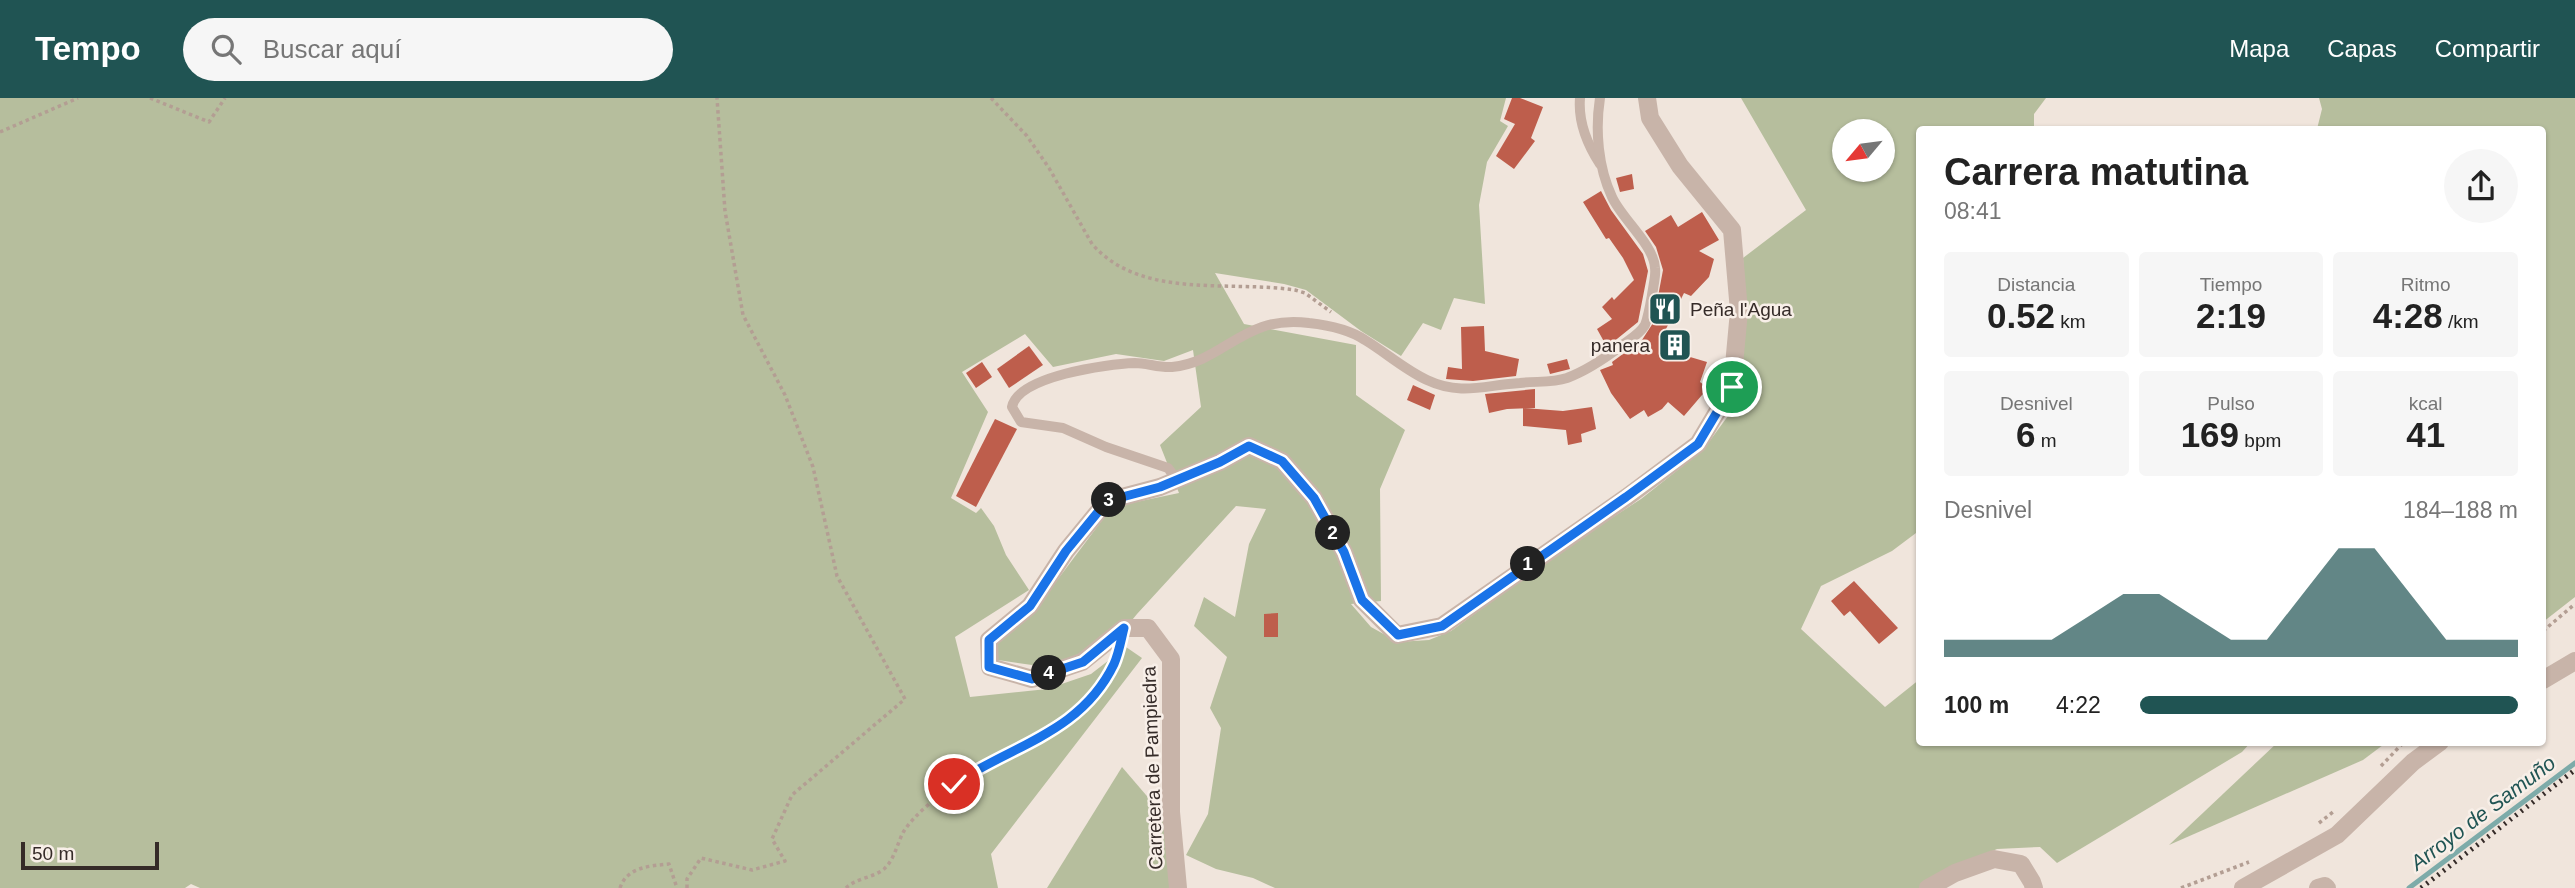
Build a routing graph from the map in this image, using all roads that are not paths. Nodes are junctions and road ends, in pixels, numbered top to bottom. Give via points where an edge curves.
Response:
1 (1580, 98) edge
2 (1600, 98) edge
3 (1647, 98) edge
4 (1602, 167) junction
5 (1177, 480) junction
6 (2575, 661) edge
7 (2546, 678) edge
8 (2435, 746) edge
9 (1178, 888) edge
10 (1928, 888) edge
11 (2034, 888) edge
12 (2243, 888) edge
13 (2318, 888) edge
14 (2327, 888) edge

1 - 4 lane via 1584,133
2 - 4 lane
3 - 5 street via 1650,118 1680,166 1732,230 1739,311 1732,387 1698,444 1442,626 1398,635 1362,600 1344,552 1314,498 1282,461 1249,446
4 - 5 lane via 1613,200 1654,259 1652,296 1638,334 1598,364 1565,379 1456,389 1426,380 1362,338 1324,325 1274,322 1186,365 1098,367 1030,385 1013,400 1021,422 1063,428 1168,468
5 - 9 street, Carretera de Pampiedra via 1107,501 1030,606 989,640 989,667 1032,679 1083,662 1124,628 1148,628 1171,659 1171,812
6 - 7 street
8 - 12 street via 2337,835
10 - 11 street via 1994,859 2021,864
13 - 14 street

